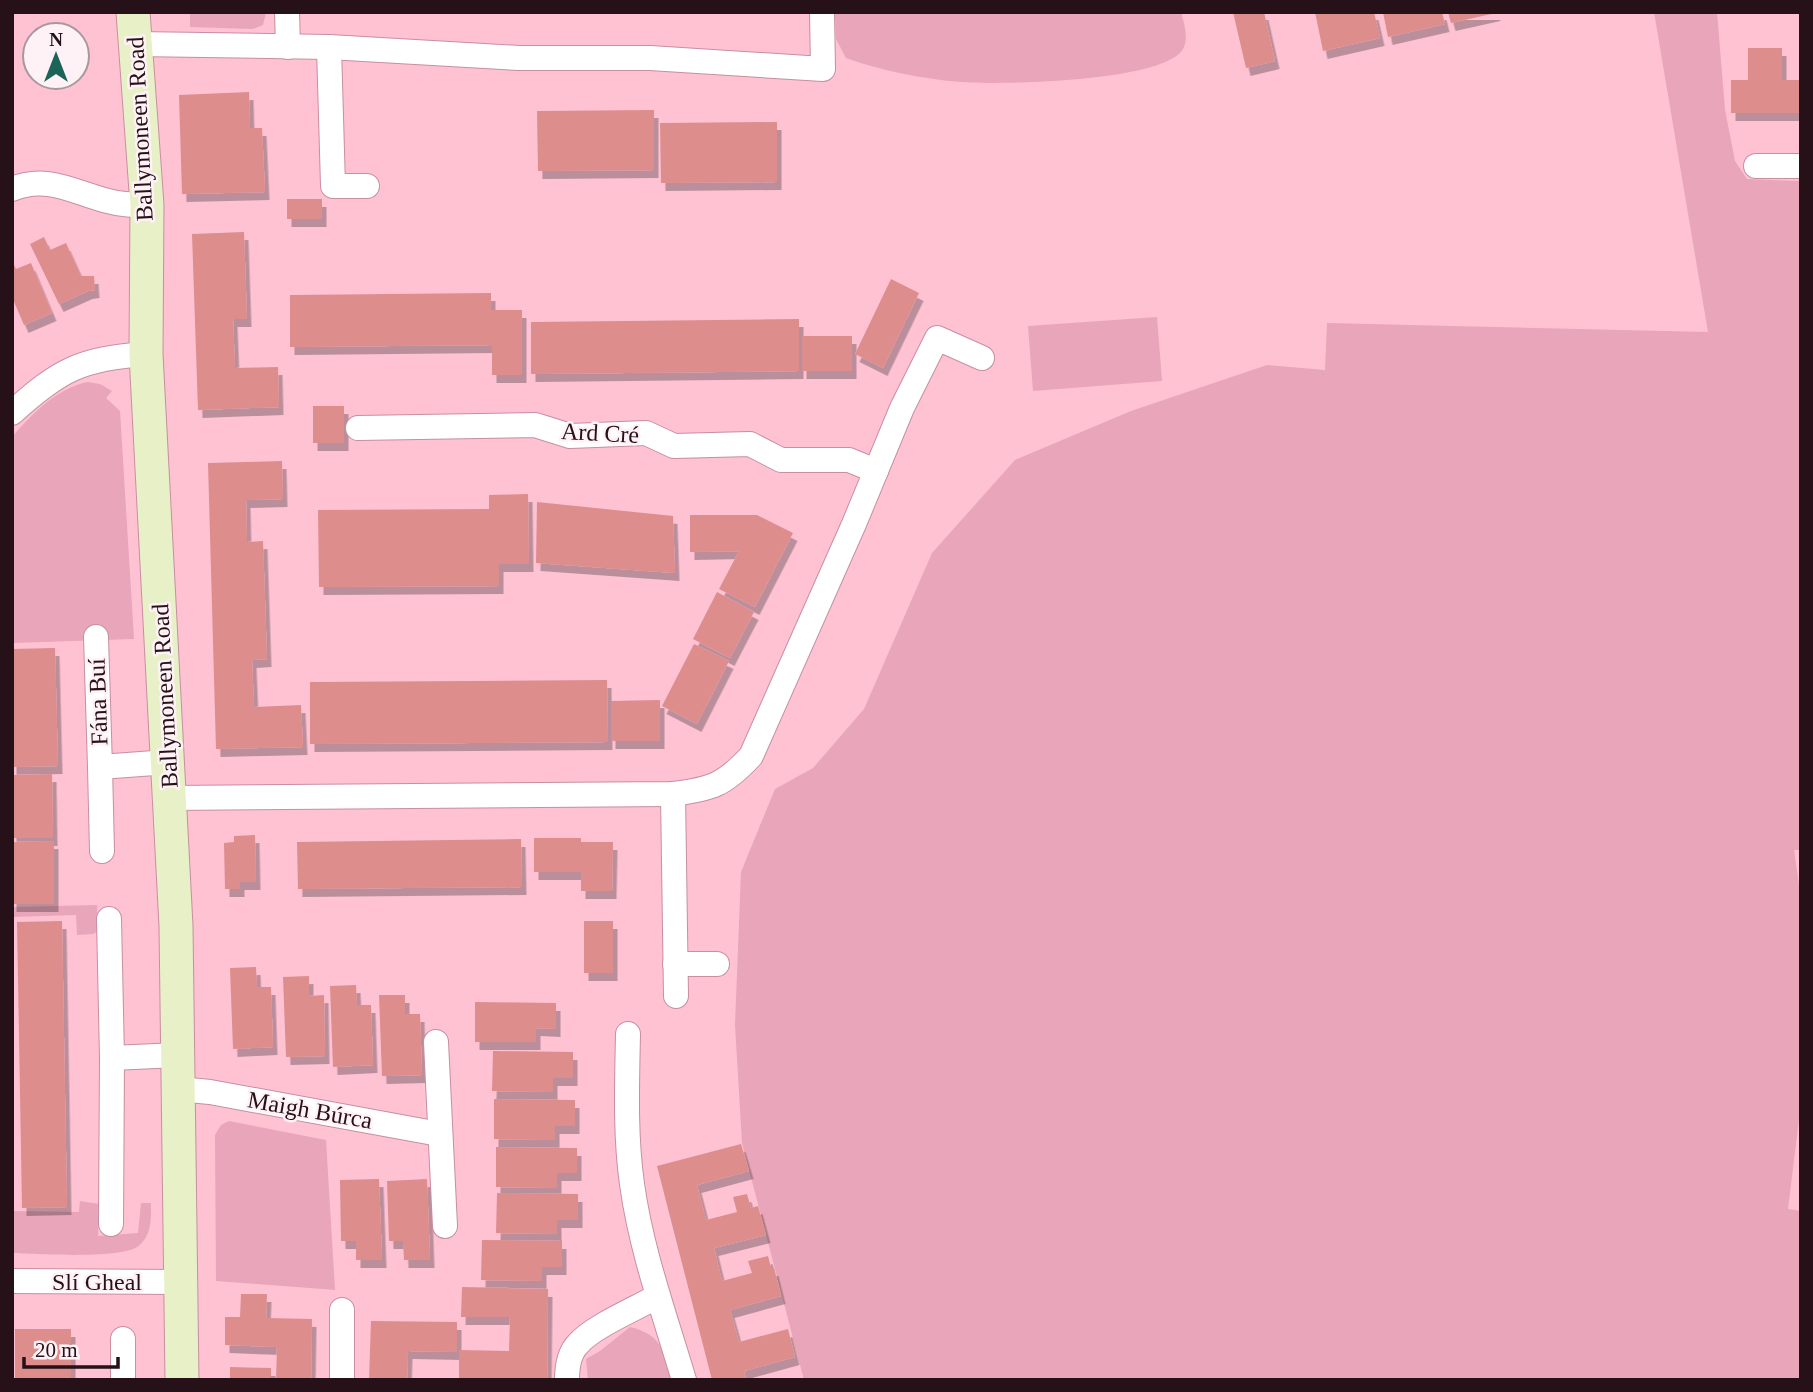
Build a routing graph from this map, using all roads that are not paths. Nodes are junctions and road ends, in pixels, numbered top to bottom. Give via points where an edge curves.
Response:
1 (287, 12) edge
2 (822, 12) edge
3 (134, 28) edge
4 (288, 47) junction
5 (329, 47) junction
6 (1756, 166) dead end
7 (1801, 166) edge
8 (367, 186) dead end
9 (12, 189) edge
10 (147, 205) junction
11 (146, 354) junction
12 (982, 358) dead end
13 (12, 412) edge
14 (358, 428) dead end
15 (876, 471) junction
16 (96, 637) dead end
17 (168, 762) junction
18 (100, 766) junction
19 (673, 794) junction
20 (171, 799) junction
21 (102, 851) dead end
22 (110, 919) dead end
23 (675, 964) junction
24 (717, 964) dead end
25 (676, 996) dead end
26 (628, 1034) dead end
27 (436, 1042) dead end
28 (178, 1055) junction
29 (112, 1058) junction
30 (179, 1089) junction
31 (439, 1134) junction
32 (111, 1224) dead end
33 (445, 1226) dead end
34 (12, 1281) edge
35 (181, 1282) junction
36 (658, 1296) junction
37 (342, 1310) dead end
38 (123, 1339) dead end
39 (123, 1380) edge
40 (182, 1380) edge
41 (342, 1380) edge
42 (567, 1380) edge
43 (684, 1380) edge

1 - 4 street
2 - 5 street via 823,69
3 - 4 street
3 - 10 street, Ballymoneen Road
4 - 5 street
5 - 8 street via 333,186
6 - 7 street
9 - 10 street via 23,184 55,184 110,202
10 - 11 street, Ballymoneen Road
11 - 13 street via 86,362 46,383
11 - 17 street, Ballymoneen Road
12 - 15 street via 937,338
14 - 15 street, Ard Cré via 535,425 570,436 646,433 674,446 750,444 781,460 849,460
15 - 19 street via 751,756 733,776 715,786
16 - 18 street, Fána Buí
17 - 18 street, Fána Buí
17 - 20 street, Ballymoneen Road
18 - 21 street, Fána Buí
19 - 20 street
19 - 23 street
20 - 28 street, Ballymoneen Road
22 - 29 street
23 - 24 street
23 - 25 street
26 - 36 street via 631,1181
27 - 31 street
28 - 29 street
28 - 30 street, Ballymoneen Road
29 - 32 street
30 - 31 street, Maigh Búrca
30 - 35 street, Ballymoneen Road
31 - 33 street
34 - 35 street, Slí Gheal
35 - 40 street, Ballymoneen Road
36 - 42 street via 576,1345 568,1362
36 - 43 street
37 - 41 street
38 - 39 street

